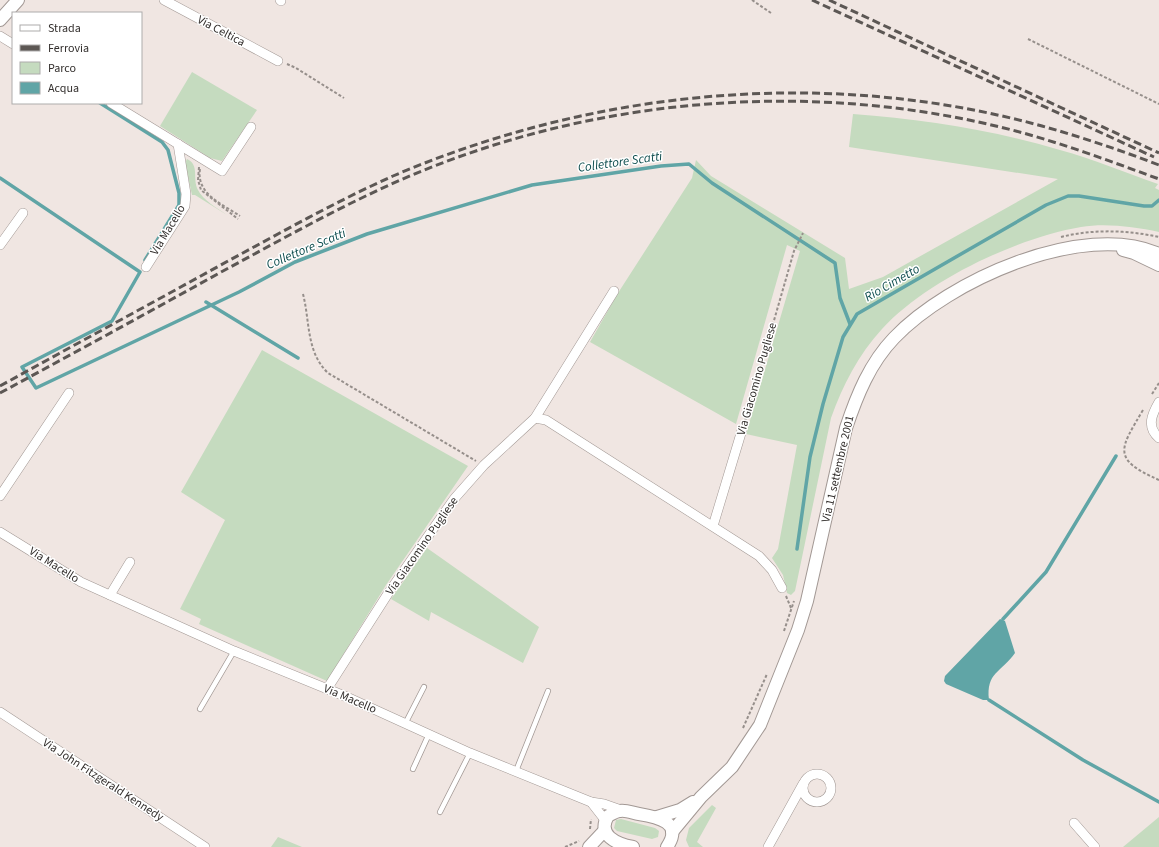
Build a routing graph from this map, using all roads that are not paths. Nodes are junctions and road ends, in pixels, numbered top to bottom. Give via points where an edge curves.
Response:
1 (18, 0) edge
2 (164, 0) edge
3 (0, 19) edge
4 (0, 36) edge
5 (12, 43) edge
6 (278, 61) road end
7 (113, 104) edge
8 (251, 127) dead end
9 (178, 144) junction
10 (23, 213) dead end
11 (0, 245) edge
12 (1086, 245) junction
13 (1159, 254) edge
14 (1159, 265) edge
15 (146, 267) dead end
16 (614, 290) dead end
17 (69, 393) dead end
18 (1159, 402) edge
19 (535, 418) junction
20 (742, 430) road end
21 (1159, 438) edge
22 (0, 496) edge
23 (712, 526) junction
24 (0, 532) edge
25 (130, 562) dead end
26 (782, 588) dead end
27 (110, 595) junction
28 (234, 651) junction
29 (424, 687) dead end
30 (327, 689) junction
31 (548, 691) dead end
32 (200, 709) dead end
33 (0, 712) edge
34 (406, 724) junction
35 (429, 734) junction
36 (470, 752) junction
37 (413, 769) dead end
38 (516, 771) junction
39 (804, 783) junction
40 (701, 797) junction
41 (806, 797) junction
42 (591, 802) junction
43 (794, 803) junction
44 (621, 810) junction
45 (440, 812) dead end
46 (657, 817) junction
47 (1074, 822) dead end
48 (605, 826) junction
49 (672, 842) edge
50 (585, 843) edge
51 (629, 846) edge
52 (205, 847) edge
53 (610, 847) edge
54 (768, 847) edge
55 (1095, 847) edge

1 - 3 main road
2 - 6 street, Via Celtica
4 - 5 street
7 - 9 street
8 - 9 street via 222,171 201,163
9 - 15 street, Via Macello via 186,194 185,206
10 - 11 street
12 - 13 main road, Via 11 settembre 2001 via 1131,245
12 - 14 main road, Via 11 settembre 2001 via 1111,247 1134,253
12 - 40 main road, Via 11 settembre 2001 via 1034,256 990,274 947,296 918,316 894,338 877,360 864,381 846,428 818,558 798,630 760,725 732,767
16 - 19 street, Via Giacomino Pugliese
17 - 22 street
18 - 21 street via 1151,421 1153,432
19 - 23 street via 546,420
19 - 30 street, Via Giacomino Pugliese via 484,465 454,498 389,592
20 - 23 street, Via Giacomino Pugliese
23 - 26 street via 759,556 772,570
24 - 27 street, Via Macello via 81,582
25 - 27 street
27 - 28 street, Via Macello
28 - 30 street, Via Macello
28 - 32 lane
29 - 34 lane
30 - 34 street, Via Macello
31 - 38 lane
33 - 52 street, Via John Fitzgerald Kennedy
34 - 35 street, Via Macello
35 - 36 street, Via Macello
35 - 37 lane
36 - 38 street, Via Macello
36 - 45 lane
38 - 42 street, Via Macello
39 - 41 street
39 - 41 street via 809,776 818,774 826,777 831,785 830,794 823,800 814,802
39 - 43 street
40 - 46 main road, Via 11 settembre 2001 via 680,810
40 - 49 main road, Via 11 settembre 2001
41 - 43 street
42 - 44 street, Via Macello
42 - 48 street, Via Macello
43 - 54 street
44 - 46 main road, Via 11 settembre 2001
44 - 48 main road via 608,816
46 - 49 main road, Via 11 settembre 2001 via 666,820
47 - 55 street
48 - 50 main road
48 - 51 main road via 608,836 615,842
51 - 53 main road

